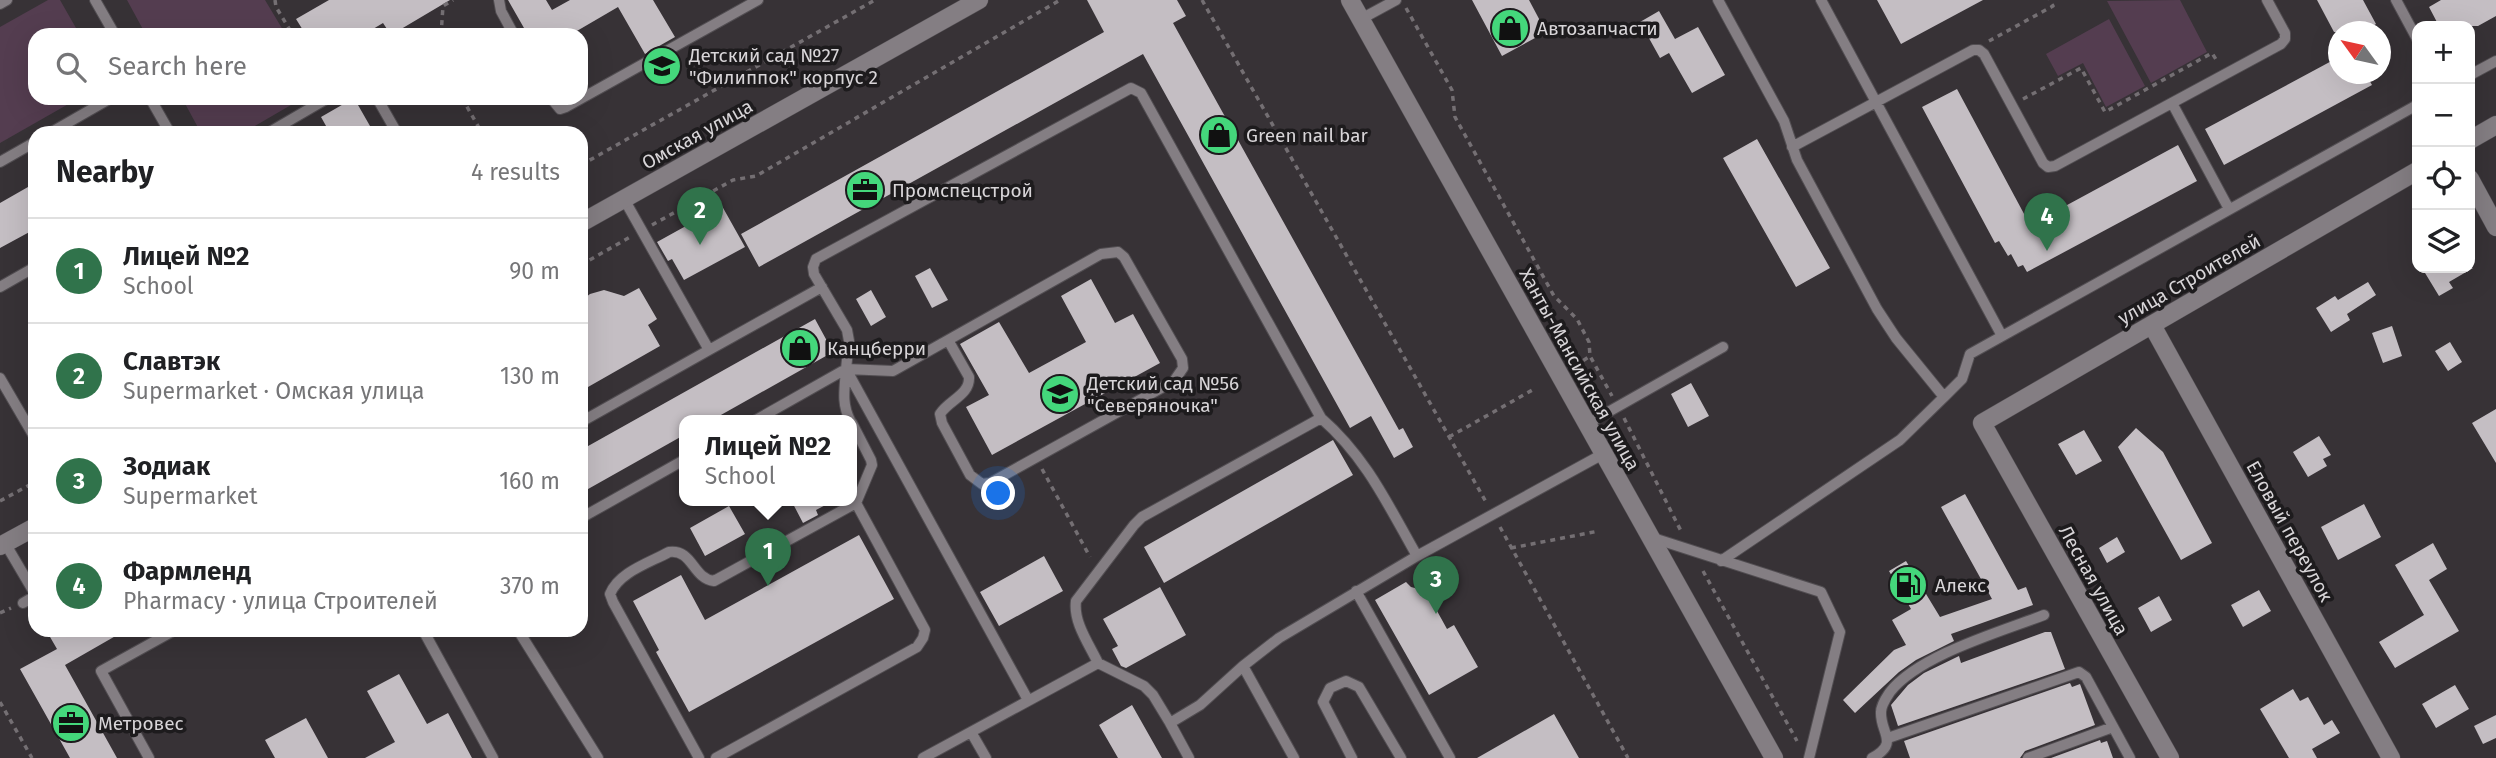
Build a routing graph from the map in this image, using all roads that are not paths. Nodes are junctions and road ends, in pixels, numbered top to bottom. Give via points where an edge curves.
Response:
1 (7, 0) edge
2 (95, 0) edge
3 (499, 0) edge
4 (758, 0) edge
5 (979, 0) edge
6 (1350, 0) edge
7 (1396, 0) edge
8 (1718, 0) edge
9 (1821, 0) edge
10 (2267, 0) edge
11 (2396, 0) edge
12 (0, 4) edge
13 (1361, 19) junction
14 (111, 28) edge
15 (510, 28) edge
16 (2412, 30) edge
17 (2496, 61) edge
18 (2475, 72) edge
19 (588, 95) edge
20 (1876, 102) junction
21 (2172, 103) junction
22 (99, 105) edge
23 (154, 105) edge
24 (316, 105) edge
25 (381, 105) edge
26 (2412, 107) edge
27 (2496, 125) edge
28 (62, 126) edge
29 (166, 126) edge
30 (280, 126) edge
31 (393, 126) edge
32 (2475, 137) edge
33 (28, 146) edge
34 (1792, 148) junction
35 (0, 162) edge
36 (2412, 174) edge
37 (2475, 188) edge
38 (624, 199) junction
39 (2229, 209) junction
40 (588, 219) edge
41 (2496, 227) edge
42 (28, 271) edge
43 (0, 287) edge
44 (822, 287) junction
45 (2152, 324) junction
46 (2002, 336) junction
47 (948, 340) junction
48 (1723, 347) dead end
49 (709, 350) junction
50 (846, 369) junction
51 (0, 378) edge
52 (1944, 397) junction
53 (765, 415) edge
54 (848, 415) edge
55 (588, 418) edge
56 (1321, 418) junction
57 (1982, 423) joint
58 (1587, 424) junction
59 (28, 427) edge
60 (857, 432) edge
61 (1604, 454) junction
62 (679, 463) edge
63 (857, 501) edge
64 (857, 505) edge
65 (850, 506) edge
66 (588, 514) edge
67 (28, 531) edge
68 (1650, 537) junction
69 (3, 545) edge
70 (1417, 556) junction
71 (1721, 561) junction
72 (28, 584) edge
73 (1356, 591) junction
74 (28, 600) edge
75 (23, 603) dead end
76 (2044, 615) dead end
77 (162, 637) edge
78 (427, 637) edge
79 (522, 637) edge
80 (1098, 663) junction
81 (1243, 666) junction
82 (1028, 700) junction
83 (1170, 723) junction
84 (2113, 727) junction
85 (971, 732) junction
86 (1888, 738) junction
87 (1880, 756) edge
88 (149, 758) edge
89 (493, 758) edge
90 (598, 758) edge
91 (699, 758) edge
92 (716, 758) edge
93 (923, 758) edge
94 (986, 758) edge
95 (1189, 758) edge
96 (1294, 758) edge
97 (1352, 758) edge
98 (1401, 758) edge
99 (1450, 758) edge
100 (1774, 758) edge
101 (1809, 758) edge
102 (2028, 758) edge
103 (2130, 758) edge
104 (2170, 758) edge
105 (2391, 758) edge

1 - 12 lane
2 - 14 lane
3 - 15 lane
4 - 19 lane
5 - 38 street, Омская улица
6 - 13 street, Ханты-Мансийская улица
7 - 13 lane
8 - 34 lane via 1784,121
9 - 20 lane
10 - 21 lane via 2285,33 2281,44
11 - 16 lane
13 - 58 street, Ханты-Мансийская улица
17 - 18 lane
20 - 21 lane via 1979,50 2048,167
20 - 34 lane
20 - 46 lane
21 - 39 lane
22 - 28 lane
23 - 29 lane
24 - 30 lane
25 - 31 lane
26 - 39 lane
27 - 32 street
33 - 35 lane
34 - 52 lane via 1877,309
36 - 45 street, улица Строителей
37 - 41 street
38 - 40 street, Омская улица
38 - 49 lane
39 - 46 lane
42 - 43 lane
44 - 49 lane
44 - 50 lane via 847,330
44 - 56 lane via 814,274 816,259 1131,88 1141,93
45 - 57 street, улица Строителей
45 - 105 street, Еловый переулок
46 - 52 lane via 1970,354 1962,379
47 - 47 lane via 969,384 940,414 942,423 970,475 982,484 990,484 1174,381 1183,368 1118,251 1101,254
47 - 50 lane via 888,372
48 - 58 lane
49 - 55 lane
50 - 53 lane
50 - 54 lane
50 - 82 lane
51 - 59 lane
52 - 71 lane via 1900,440
56 - 70 lane via 1367,467
56 - 80 lane via 1142,517 1076,601 1077,621
57 - 104 street, Лесная улица
58 - 61 street, Ханты-Мансийская улица
60 - 63 lane via 872,466
61 - 68 street, Ханты-Мансийская улица
61 - 70 lane
62 - 66 lane
64 - 92 lane via 925,630 923,638 917,647
65 - 91 lane via 713,581 699,575 685,554 677,551 614,585 613,602
67 - 69 street
68 - 71 lane
68 - 100 street, Ханты-Мансийская улица
69 - 72 lane
70 - 73 lane
71 - 101 lane via 1821,592 1840,632
73 - 81 lane
73 - 99 lane
74 - 75 lane
76 - 86 lane via 1945,653 1896,684 1881,713
77 - 88 lane via 101,671
78 - 89 lane
79 - 90 lane
80 - 82 lane
80 - 83 lane via 1144,686
81 - 83 lane via 1200,705
81 - 96 lane
82 - 85 lane
83 - 95 lane
84 - 86 lane via 2079,672
84 - 102 lane
84 - 103 lane
85 - 93 lane
85 - 94 lane
86 - 87 lane
97 - 98 lane via 1323,702 1330,688 1346,681 1359,687

